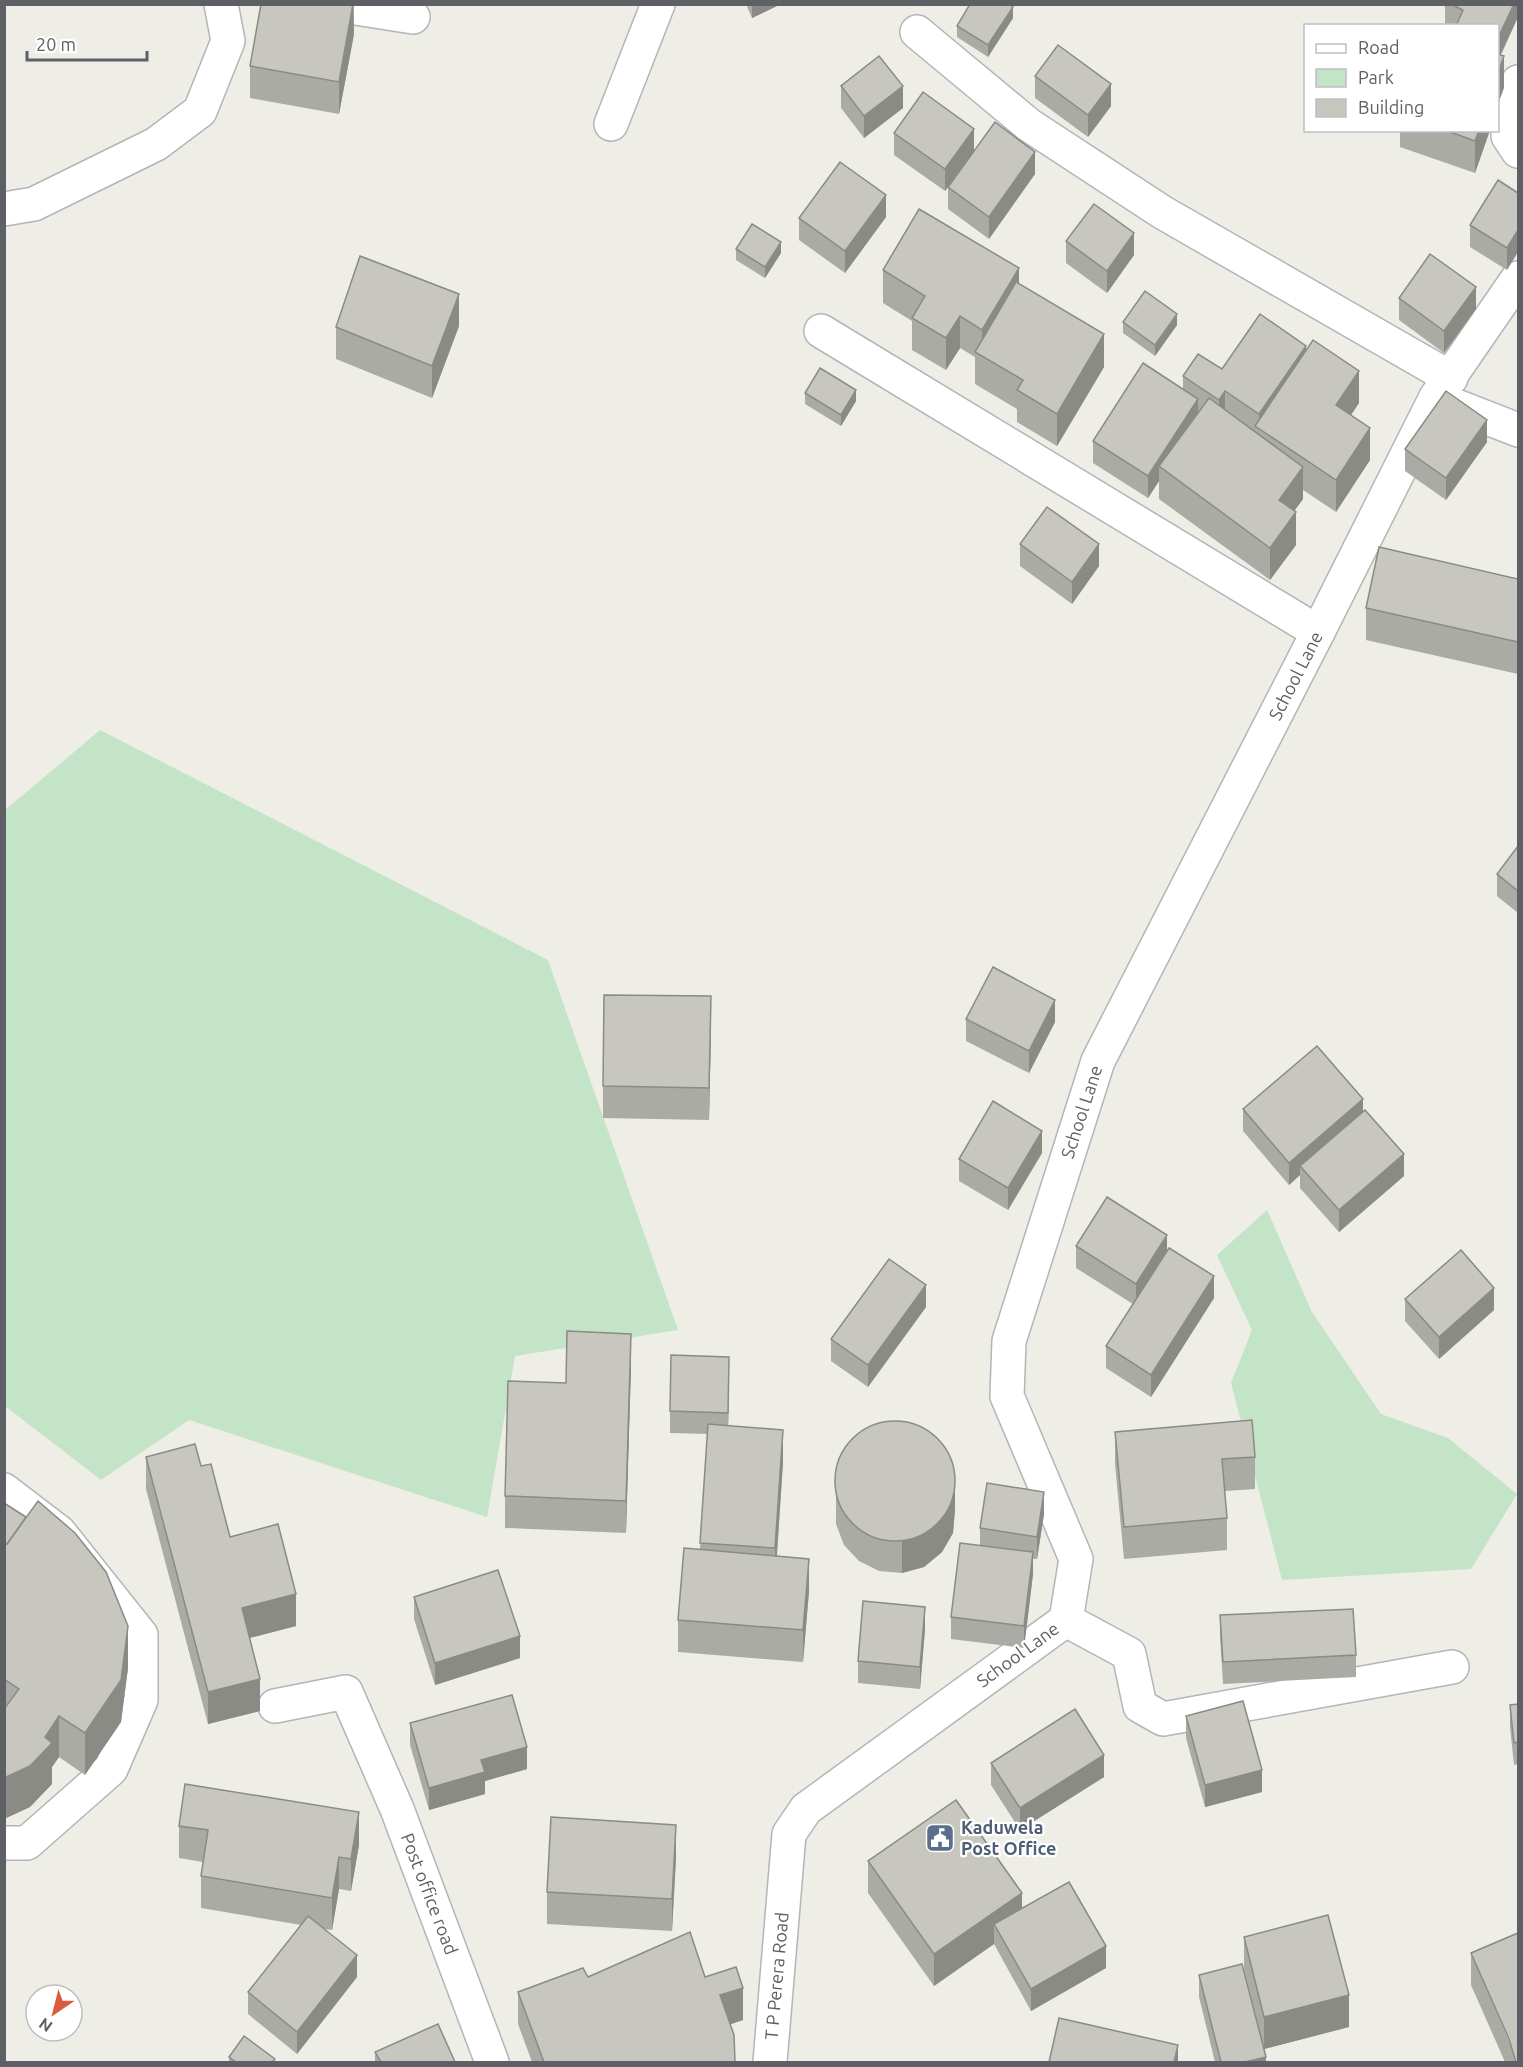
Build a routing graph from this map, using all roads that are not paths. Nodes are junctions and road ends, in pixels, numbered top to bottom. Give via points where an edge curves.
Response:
1 (221, 4) edge
2 (330, 4) edge
3 (658, 4) edge
4 (413, 16) dead end
5 (917, 32) dead end
6 (1518, 82) edge
7 (611, 124) dead end
8 (1518, 151) edge
9 (4, 209) edge
10 (1518, 278) edge
11 (821, 331) dead end
12 (1443, 388) junction
13 (1518, 430) edge
14 (1318, 632) junction
15 (4, 1490) edge
16 (1066, 1620) junction
17 (1452, 1667) dead end
18 (275, 1706) dead end
19 (4, 1843) edge
20 (785, 1890) joint
21 (492, 2062) edge
22 (770, 2062) edge

1 - 9 street via 228,41 200,111 156,144 34,204
2 - 4 street
3 - 7 street
5 - 12 street via 1029,125
6 - 8 street via 1511,102 1508,136
10 - 12 street, School Lane
11 - 14 street
12 - 13 street
12 - 14 street, School Lane
14 - 16 street, School Lane via 1098,1061 1009,1341 1007,1396 1076,1559
15 - 19 street via 59,1532 141,1635 141,1700 111,1769 27,1843
16 - 17 street via 1129,1654 1140,1706 1163,1719
16 - 20 street, School Lane via 806,1809 789,1834
18 - 21 street, Post office road via 346,1692 397,1809
20 - 22 street, T P Perera Road

